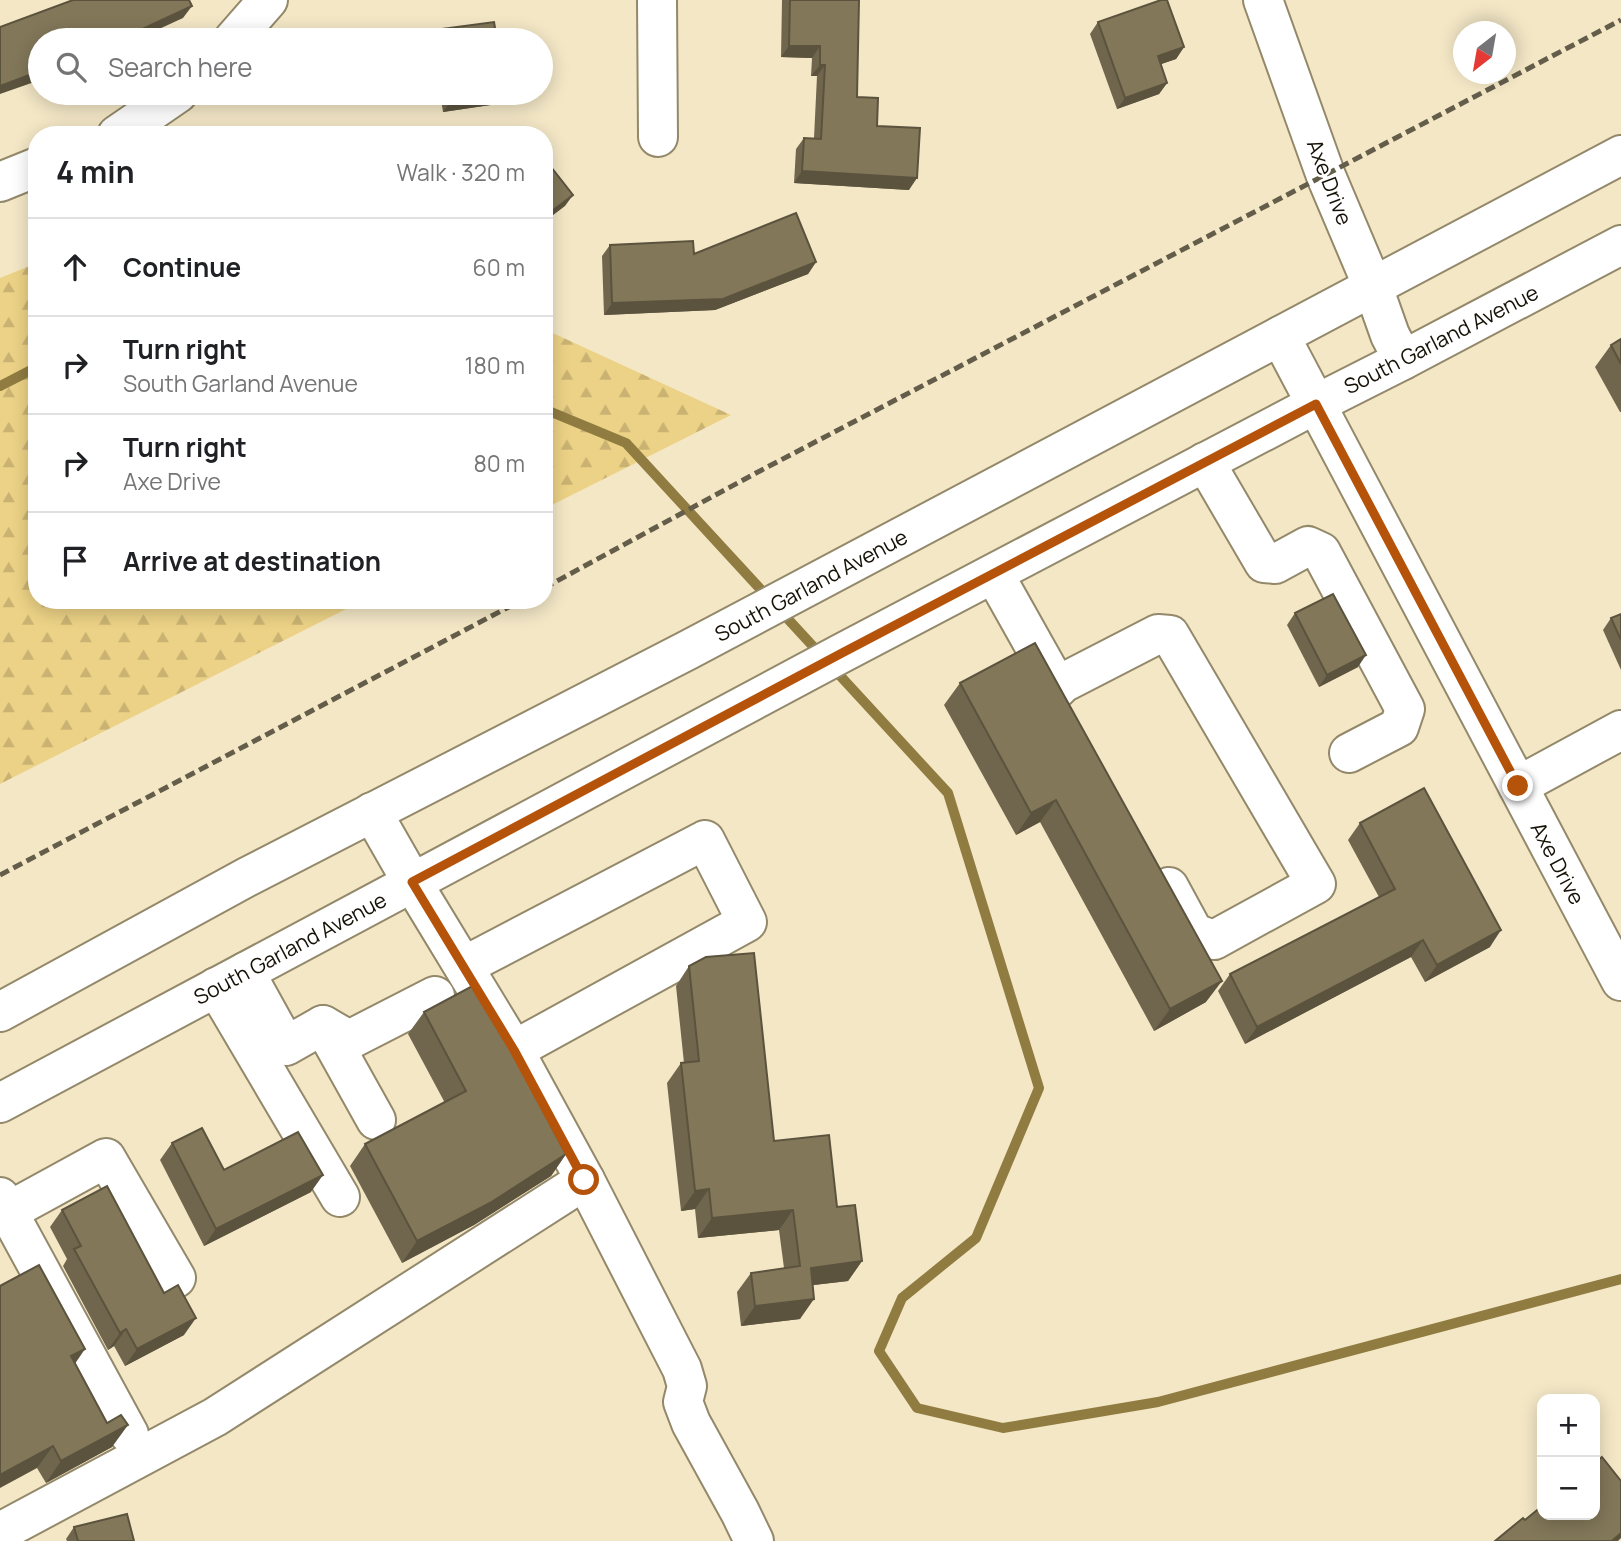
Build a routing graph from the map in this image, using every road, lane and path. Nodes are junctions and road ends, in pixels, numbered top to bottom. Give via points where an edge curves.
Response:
1 (268, 0) edge
2 (657, 0) edge
3 (1263, 0) edge
4 (244, 28) edge
5 (161, 105) edge
6 (130, 126) edge
7 (658, 137) dead end
8 (1621, 155) edge
9 (28, 171) edge
10 (0, 182) edge
11 (1621, 245) edge
12 (1373, 287) junction
13 (1280, 336) junction
14 (1404, 360) junction
15 (1316, 404) junction
16 (1205, 462) junction
17 (994, 573) junction
18 (1057, 686) junction
19 (1076, 722) edge
20 (1621, 730) edge
21 (1349, 753) dead end
22 (1518, 786) junction
23 (372, 812) junction
24 (1155, 862) edge
25 (412, 882) junction
26 (464, 966) junction
27 (230, 979) junction
28 (1621, 981) edge
29 (435, 996) dead end
30 (0, 1012) edge
31 (323, 1025) junction
32 (514, 1050) junction
33 (0, 1103) edge
34 (376, 1119) dead end
35 (584, 1180) junction
36 (340, 1197) dead end
37 (3, 1208) edge
38 (176, 1278) dead end
39 (130, 1434) dead end
40 (0, 1532) edge
41 (754, 1541) edge

1 - 4 main road
2 - 7 main road
3 - 12 main road, Axe Drive via 1326,176
5 - 6 main road
8 - 12 main road, South Garland Avenue
9 - 10 main road
11 - 14 main road, South Garland Avenue
12 - 13 main road, South Garland Avenue
12 - 14 main road, Axe Drive
13 - 15 main road, Axe Drive
13 - 23 main road, South Garland Avenue
14 - 15 main road, South Garland Avenue
15 - 16 main road, South Garland Avenue
15 - 22 main road, Axe Drive
16 - 17 main road, South Garland Avenue
16 - 21 main road via 1264,563 1275,564 1308,546 1321,552 1405,709 1399,727
17 - 18 main road
17 - 25 main road, South Garland Avenue
18 - 19 main road
18 - 24 main road via 1158,634 1170,635 1316,884 1214,940 1195,933
20 - 22 main road
22 - 28 main road, Axe Drive
23 - 25 main road
23 - 30 main road, South Garland Avenue
25 - 26 main road
25 - 27 main road, South Garland Avenue
26 - 32 main road
26 - 32 main road via 705,840 747,922
27 - 31 main road via 286,1046
27 - 33 main road, South Garland Avenue
27 - 36 main road
29 - 31 main road via 349,1040
31 - 34 main road
32 - 35 main road
35 - 40 main road via 215,1417
35 - 41 main road via 682,1369 687,1387 683,1402 691,1423
37 - 38 main road via 107,1158
37 - 39 main road

